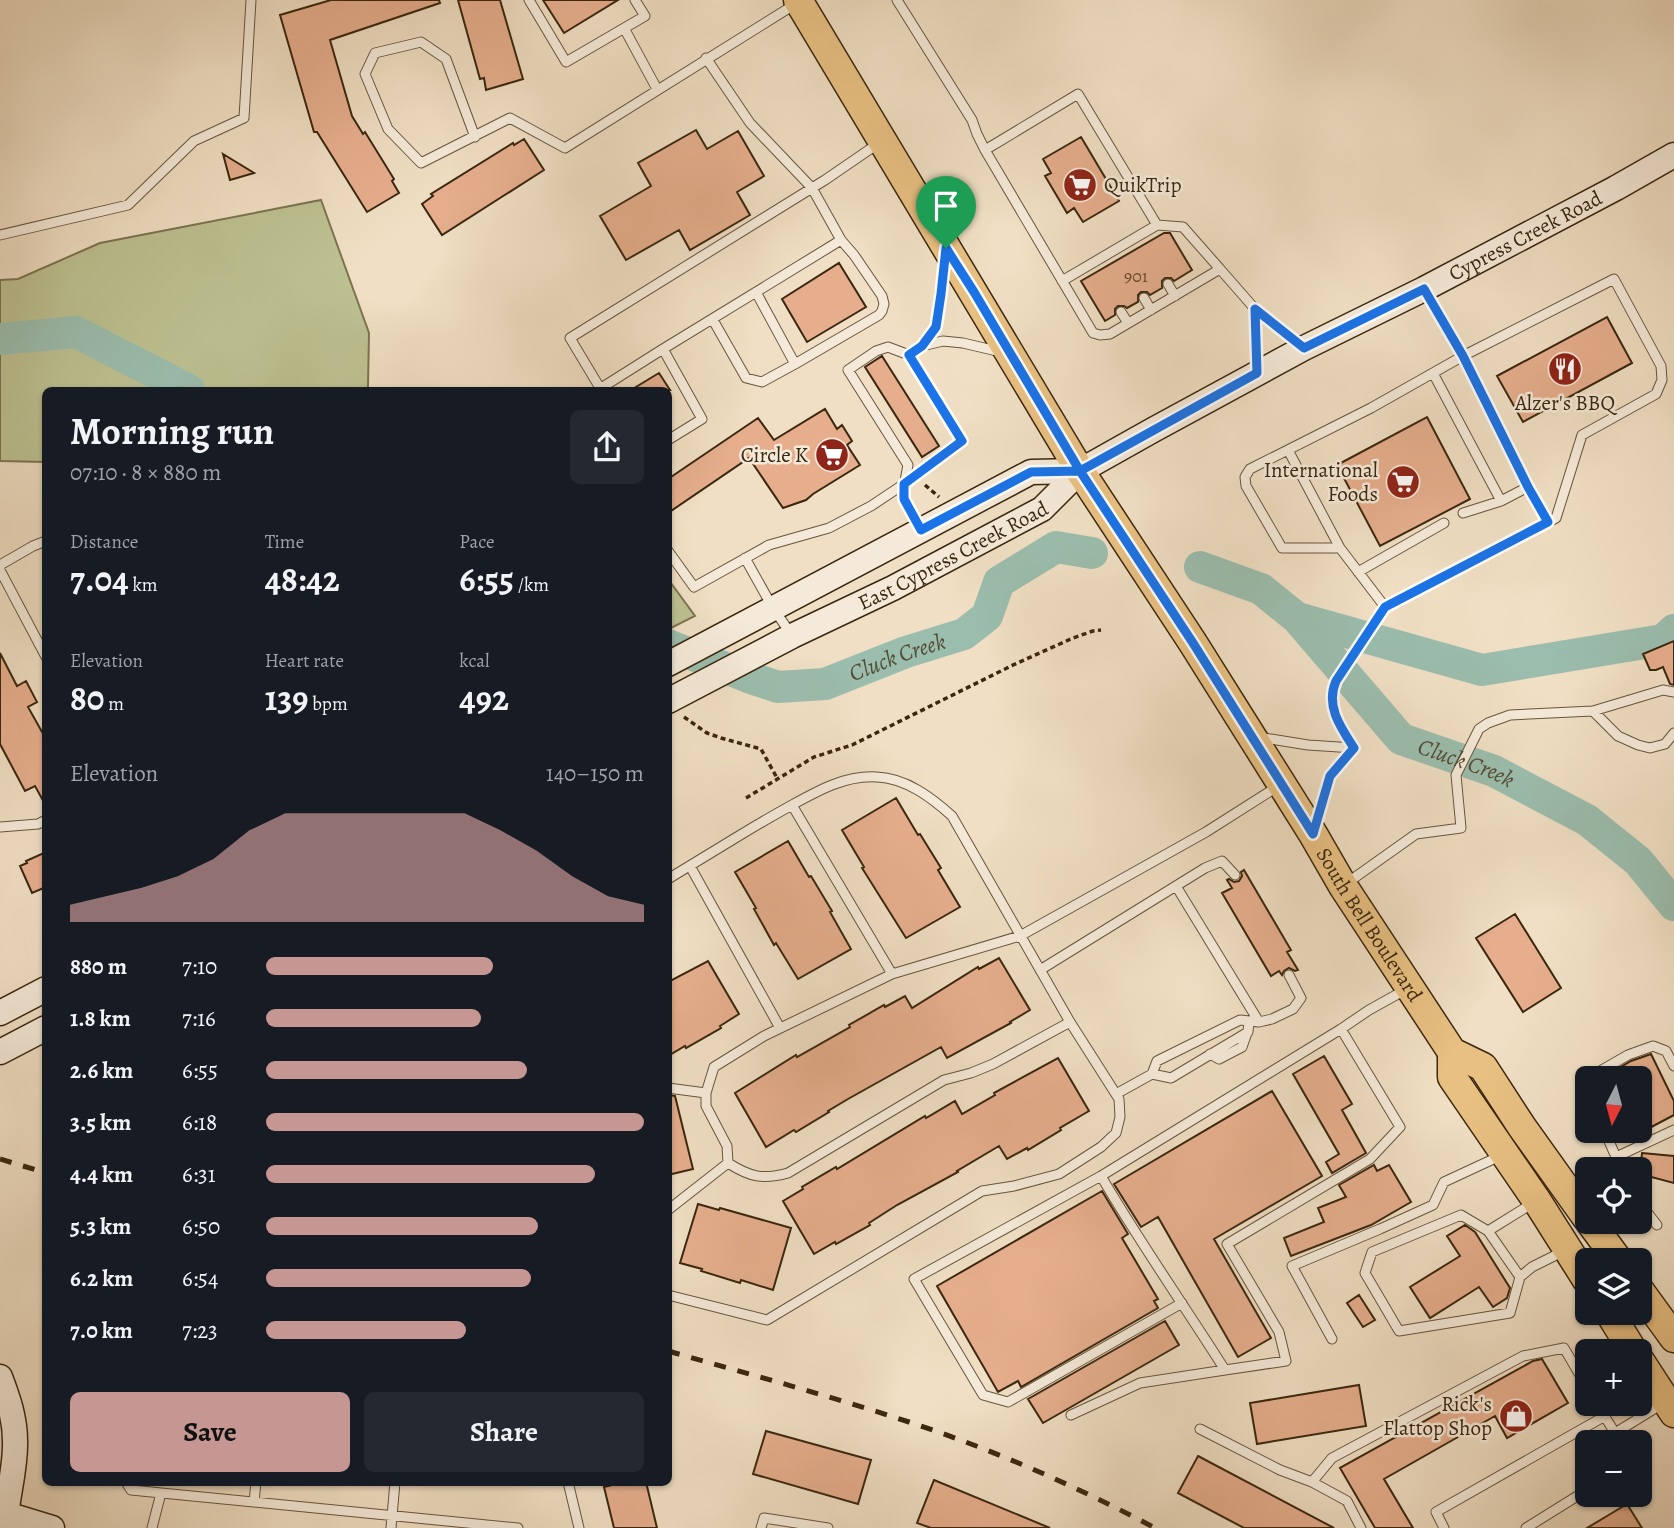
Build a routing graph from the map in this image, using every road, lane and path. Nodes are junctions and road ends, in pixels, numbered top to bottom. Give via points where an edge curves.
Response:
1 (251, 0) edge
2 (529, 0) edge
3 (635, 0) edge
4 (800, 0) edge
5 (897, 0) edge
6 (624, 28) junction
7 (706, 58) junction
8 (657, 89) junction
9 (475, 137) junction
10 (883, 140) junction
11 (985, 150) junction
12 (1674, 155) edge
13 (812, 188) junction
14 (1157, 225) junction
15 (0, 235) edge
16 (841, 240) junction
17 (946, 248) junction
18 (1220, 269) junction
19 (1062, 281) junction
20 (1168, 284) dead end
21 (1424, 289) junction
22 (756, 292) junction
23 (1175, 296) junction
24 (1144, 298) dead end
25 (1255, 309) junction
26 (1151, 310) junction
27 (1121, 312) dead end
28 (713, 320) junction
29 (1128, 323) junction
30 (922, 346) junction
31 (1304, 348) junction
32 (663, 349) junction
33 (909, 355) junction
34 (1011, 355) junction
35 (1463, 356) junction
36 (795, 364) junction
37 (1257, 373) junction
38 (1433, 373) junction
39 (598, 387) edge
40 (602, 387) edge
41 (672, 438) edge
42 (1288, 450) junction
43 (1080, 471) junction
44 (904, 484) junction
45 (925, 485) dead end
46 (1528, 487) junction
47 (941, 498) dead end
48 (1501, 501) junction
49 (1463, 513) dead end
50 (1548, 522) junction
51 (1444, 523) dead end
52 (921, 530) junction
53 (42, 543) edge
54 (1340, 548) junction
55 (672, 557) edge
56 (745, 558) junction
57 (0, 567) edge
58 (1358, 572) junction
59 (1385, 607) junction
60 (773, 608) junction
61 (1101, 630) dead end
62 (792, 636) junction
63 (42, 649) edge
64 (672, 662) edge
65 (1674, 692) edge
66 (675, 708) edge
67 (1593, 710) junction
68 (1674, 733) edge
69 (1251, 735) junction
70 (1354, 748) junction
71 (778, 779) junction
72 (1282, 784) junction
73 (746, 798) dead end
74 (792, 805) junction
75 (42, 822) edge
76 (0, 827) edge
77 (1313, 834) junction
78 (690, 866) junction
79 (1235, 875) dead end
80 (672, 877) edge
81 (1176, 886) junction
82 (1343, 886) junction
83 (1020, 936) junction
84 (1040, 970) junction
85 (892, 974) junction
86 (1289, 975) dead end
87 (1410, 988) junction
88 (42, 991) edge
89 (0, 1013) edge
90 (1070, 1021) junction
91 (1252, 1025) junction
92 (780, 1028) junction
93 (1341, 1029) junction
94 (42, 1030) edge
95 (0, 1052) edge
96 (1452, 1052) junction
97 (1608, 1066) edge
98 (1674, 1066) edge
99 (1152, 1074) junction
100 (672, 1089) edge
101 (706, 1093) junction
102 (1116, 1094) junction
103 (1674, 1130) edge
104 (1504, 1153) junction
105 (1628, 1157) edge
106 (729, 1163) junction
107 (1101, 1176) junction
108 (1575, 1198) edge
109 (1537, 1201) junction
110 (672, 1207) edge
111 (1652, 1219) edge
112 (1657, 1225) dead end
113 (1488, 1231) junction
114 (1568, 1250) junction
115 (1575, 1261) edge
116 (1520, 1277) junction
117 (672, 1296) edge
118 (1182, 1303) junction
119 (1652, 1308) edge
120 (1674, 1338) edge
121 (1332, 1339) dead end
122 (1575, 1367) edge
123 (1225, 1370) junction
124 (0, 1377) edge
125 (1652, 1380) edge
126 (1670, 1408) edge
127 (1071, 1415) dead end
128 (1605, 1416) joint
129 (1200, 1429) dead end
130 (1613, 1430) edge
131 (1622, 1430) edge
132 (1312, 1482) junction
133 (128, 1486) edge
134 (256, 1486) edge
135 (395, 1486) edge
136 (569, 1486) edge
137 (161, 1493) junction
138 (1575, 1497) edge
139 (254, 1502) junction
140 (392, 1516) junction
141 (5, 1521) edge
142 (52, 1528) edge
143 (152, 1528) edge
144 (391, 1528) edge
145 (518, 1528) edge
146 (579, 1528) edge
147 (761, 1528) edge
148 (828, 1528) edge
149 (1361, 1528) edge
150 (1444, 1528) edge
151 (1526, 1528) edge

1 - 15 lane via 244,118 194,141 128,205
2 - 6 lane via 566,62
3 - 6 lane via 645,16
4 - 7 lane
4 - 10 main road, South Bell Boulevard
5 - 11 lane via 972,120
6 - 8 lane
7 - 8 lane
7 - 13 lane via 750,123
8 - 9 lane via 565,148 510,118
9 - 9 lane via 421,163 388,129 365,74 375,53 421,42 446,59
10 - 13 lane
10 - 17 main road, South Bell Boulevard
11 - 14 lane via 1078,94
11 - 19 lane
12 - 21 main road, Cypress Creek Road
13 - 16 lane
13 - 39 lane via 570,338
14 - 18 lane via 1183,227
14 - 19 lane via 1140,241
16 - 22 lane
16 - 36 lane via 882,296 882,311
17 - 30 lane via 936,327
17 - 34 main road, South Bell Boulevard
18 - 23 lane
18 - 25 lane
19 - 29 lane via 1093,332 1110,334
20 - 23 lane
21 - 31 main road, Cypress Creek Road
21 - 35 lane
22 - 28 lane
22 - 36 lane
23 - 26 lane
24 - 26 lane
25 - 31 lane
25 - 37 lane
26 - 29 lane
27 - 29 lane
28 - 32 lane
28 - 36 lane via 746,379 762,382
30 - 33 lane
30 - 34 lane via 963,343
31 - 37 main road, Cypress Creek Road
32 - 40 lane
32 - 41 lane via 702,419
33 - 44 lane via 962,441
33 - 44 lane via 888,347 848,370 908,465
34 - 43 main road, South Bell Boulevard
35 - 38 lane
35 - 46 lane
35 - 50 lane via 1614,279 1661,366 1656,394 1582,435 1556,518
37 - 43 main road, Cypress Creek Road
38 - 42 lane
38 - 48 lane
42 - 54 lane
42 - 54 lane via 1250,469 1246,486 1282,548
43 - 52 main road, East Cypress Creek Road via 1031,472
43 - 62 main road, East Cypress Creek Road via 1042,509
43 - 69 main road, South Bell Boulevard
44 - 52 lane via 904,499
44 - 56 lane via 829,528 769,545
45 - 47 path
46 - 48 lane
46 - 50 lane
48 - 49 lane
50 - 59 lane
51 - 58 lane
52 - 60 main road, East Cypress Creek Road
53 - 57 lane
54 - 58 lane
55 - 56 lane via 694,587
56 - 60 lane
57 - 63 lane
58 - 59 lane
59 - 70 lane via 1332,691 1333,710
60 - 62 lane
60 - 64 main road, East Cypress Creek Road
61 - 71 path via 1011,666 852,745 814,757
62 - 66 main road, East Cypress Creek Road via 701,684
65 - 67 lane via 1663,690
66 - 71 path via 706,733 761,748
67 - 68 lane via 1618,736 1638,745 1665,744
67 - 82 lane via 1510,715 1479,729 1456,775 1461,828 1416,834
69 - 70 lane
69 - 72 main road, South Bell Boulevard
70 - 77 lane via 1330,776
71 - 73 path
72 - 77 main road, South Bell Boulevard
72 - 83 lane
74 - 78 lane
74 - 83 lane via 841,781 878,777 933,799 952,816
74 - 85 lane
75 - 76 lane
77 - 82 main road, South Bell Boulevard
78 - 80 lane
78 - 92 lane
79 - 81 lane via 1222,862
81 - 84 lane
81 - 91 lane
82 - 87 main road, South Bell Boulevard
83 - 84 lane
83 - 85 lane
84 - 90 lane
85 - 92 lane
86 - 91 lane via 1301,998 1293,1009
87 - 93 lane
87 - 96 main road, South Bell Boulevard
88 - 89 main road
90 - 102 lane
90 - 106 lane via 993,1064 944,1080 788,1174 758,1177
91 - 99 lane via 1171,1078
91 - 99 lane via 1240,1020 1157,1061
92 - 101 lane via 714,1067
93 - 107 lane
93 - 123 lane via 1400,1127 1370,1160 1227,1244 1279,1332 1286,1362
94 - 95 main road
96 - 104 main road via 1452,1077
96 - 108 main road via 1483,1067
97 - 98 lane via 1653,1046 1665,1051
99 - 102 lane
100 - 101 lane
101 - 106 lane via 706,1106 727,1146
102 - 117 lane via 1120,1117 1116,1133 1101,1147 1059,1174 982,1191 767,1320
103 - 105 lane
104 - 109 main road
104 - 121 lane via 1444,1182 1433,1205 1292,1266
106 - 110 lane
107 - 118 lane
107 - 118 lane via 914,1279 983,1395 1008,1402
109 - 113 lane
109 - 114 main road
111 - 112 lane
113 - 116 lane
113 - 116 lane via 1461,1214 1372,1252 1365,1273 1399,1331 1510,1313
114 - 115 main road
114 - 116 lane
118 - 123 lane
119 - 120 main road
122 - 132 lane via 1564,1348 1523,1356 1332,1458
123 - 127 lane via 1140,1383
124 - 141 main road via 11,1405 15,1441
125 - 126 main road
126 - 131 lane
128 - 130 lane
128 - 150 lane via 1436,1512
129 - 132 lane
132 - 149 lane via 1348,1501
133 - 137 lane
134 - 139 lane
135 - 140 lane
136 - 146 lane
137 - 139 lane
137 - 143 lane
138 - 151 lane
139 - 140 lane
140 - 144 lane
140 - 145 lane
141 - 142 main road
147 - 148 lane via 764,1518

